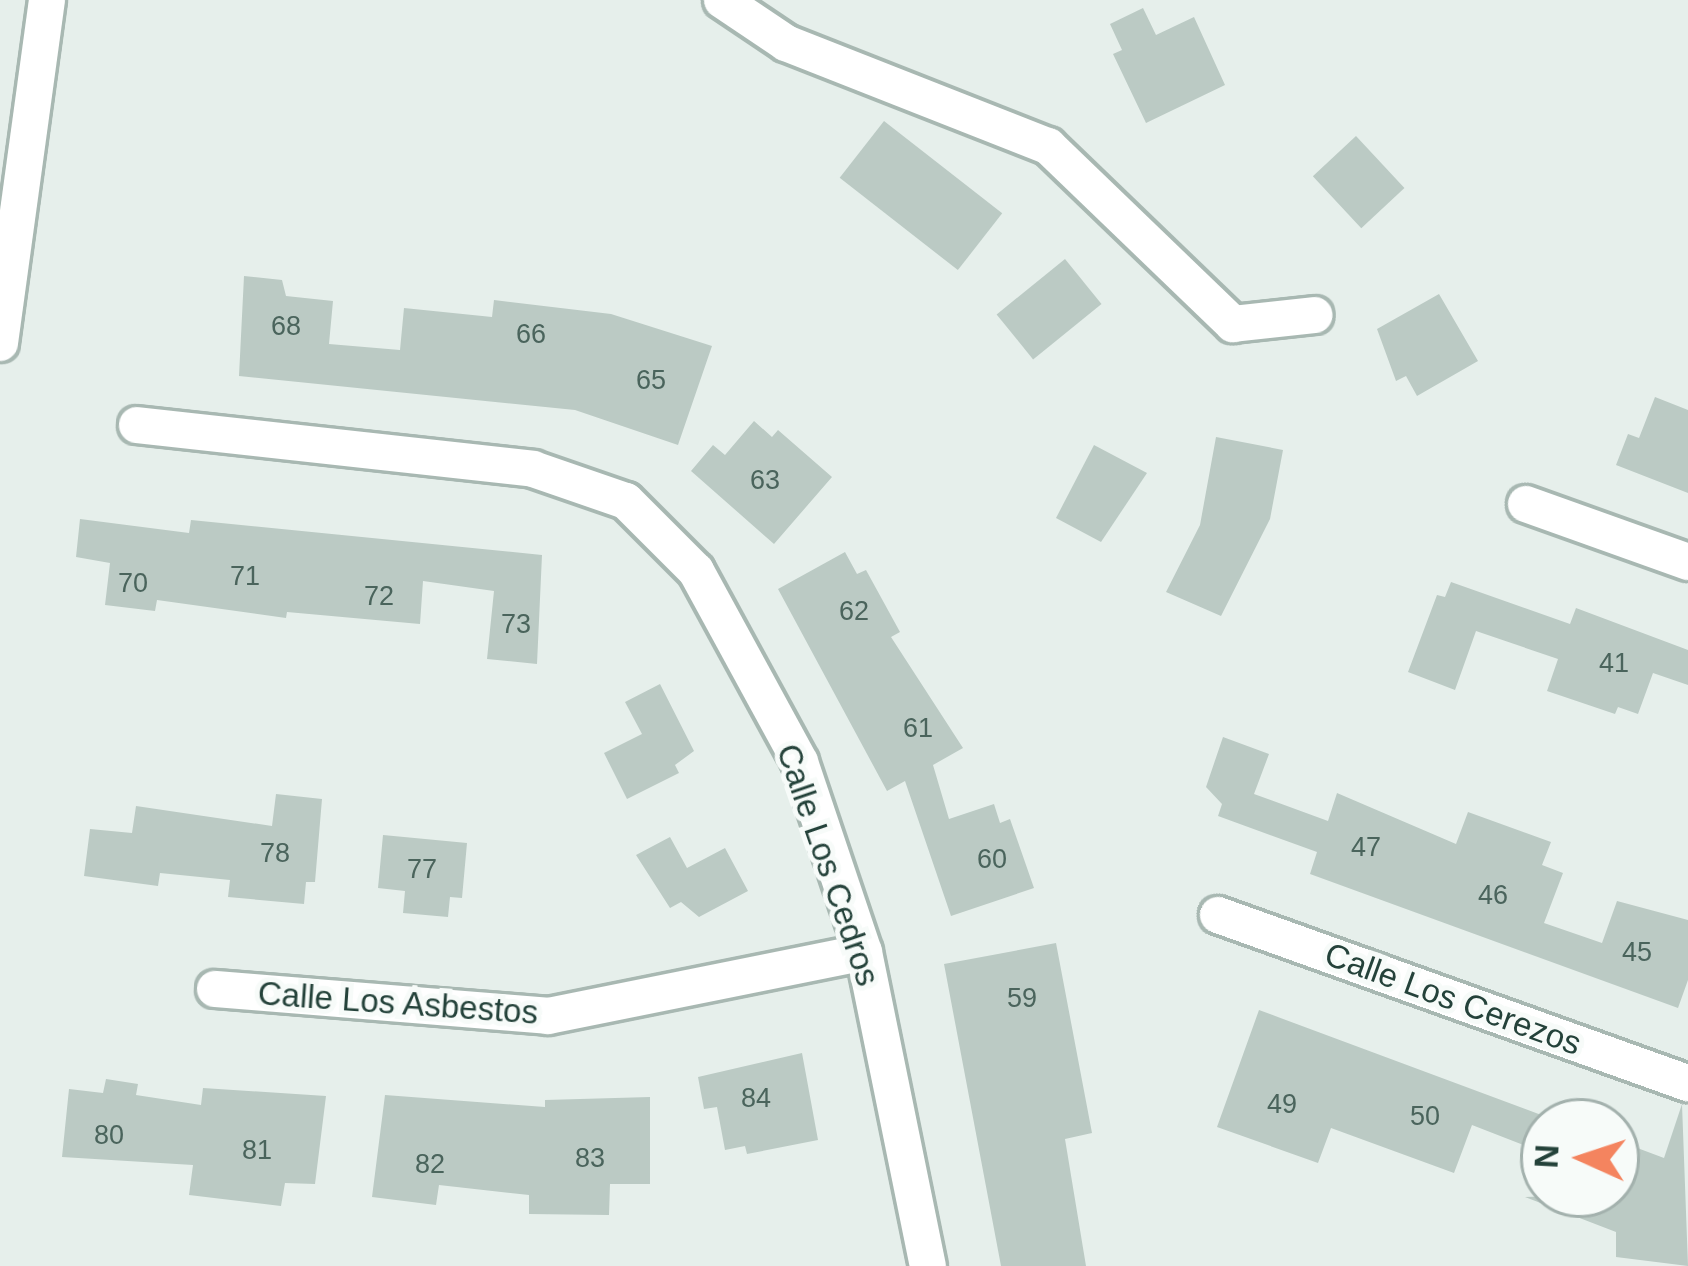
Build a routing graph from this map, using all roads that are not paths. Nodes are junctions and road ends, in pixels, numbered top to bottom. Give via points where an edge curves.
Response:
1 (47, 0) edge
2 (722, 0) edge
3 (1316, 315) dead end
4 (0, 344) edge
5 (137, 425) dead end
6 (1526, 504) dead end
7 (1688, 562) edge
8 (1218, 915) dead end
9 (864, 952) junction
10 (215, 989) dead end
11 (1688, 1083) edge
12 (928, 1266) edge

1 - 4 street
2 - 3 street via 786,44 1048,146 1232,324
5 - 9 street, Calle Los Cedros via 533,469 626,502 696,571 800,762
6 - 7 street
8 - 11 street, Calle Los Cerezos
9 - 10 street, Calle Los Asbestos via 548,1016
9 - 12 street, Calle Los Cedros

